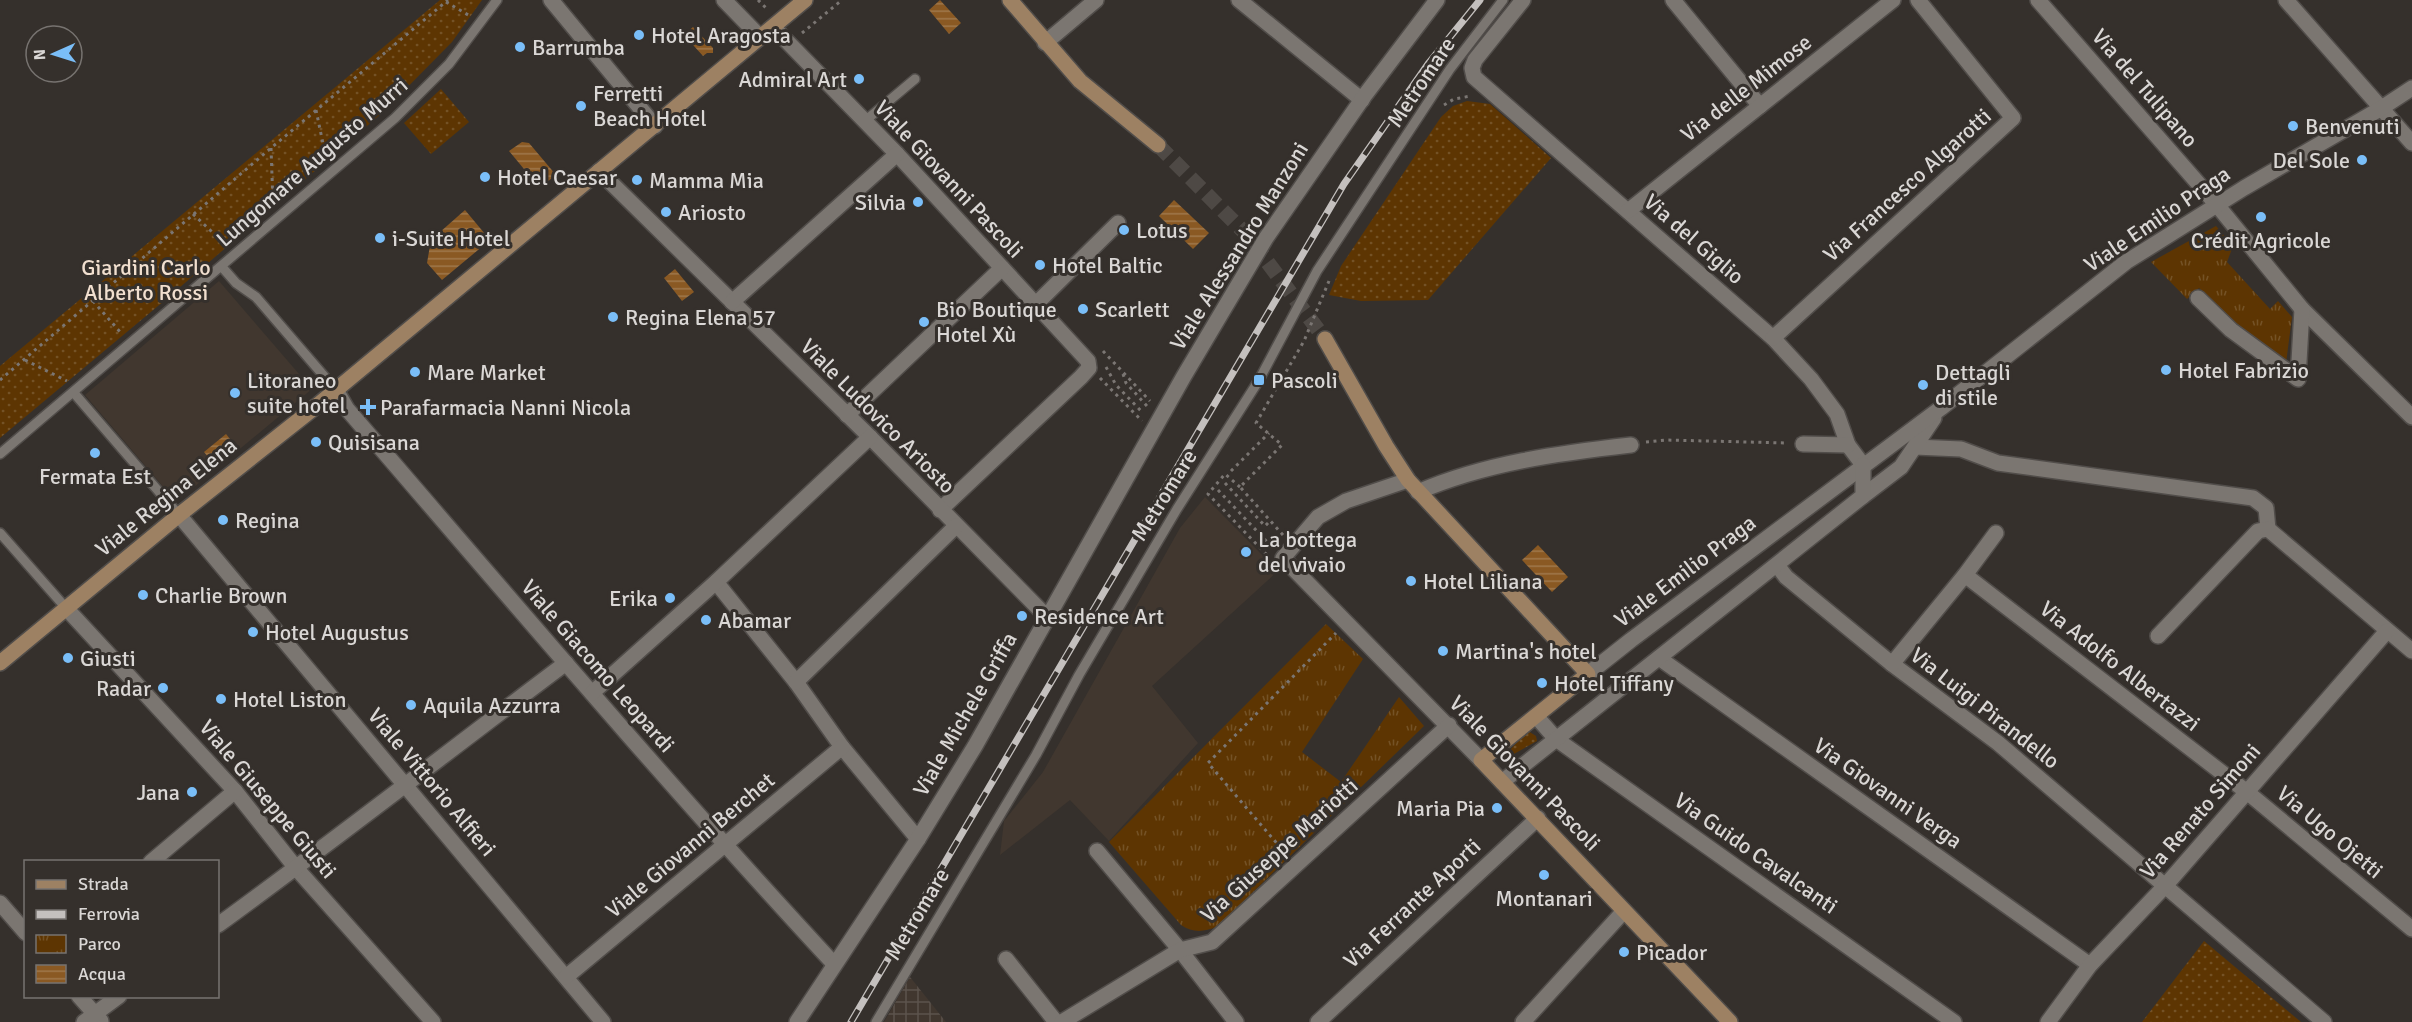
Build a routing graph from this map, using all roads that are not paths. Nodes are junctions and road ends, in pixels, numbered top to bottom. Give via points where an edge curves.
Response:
1 (497, 0) edge
2 (551, 0) edge
3 (724, 0) edge
4 (805, 0) edge
5 (1011, 0) edge
6 (1096, 0) edge
7 (1239, 0) edge
8 (1437, 0) edge
9 (1503, 0) edge
10 (1523, 0) edge
11 (1673, 0) edge
12 (1893, 0) edge
13 (1918, 0) edge
14 (2038, 0) edge
15 (2289, 1) edge
16 (773, 27) junction
17 (760, 37) junction
18 (1045, 43) junction
19 (915, 79) dead end
20 (2412, 88) edge
21 (1362, 100) junction
22 (1760, 106) junction
23 (2380, 109) junction
24 (865, 121) junction
25 (655, 126) junction
26 (2412, 143) edge
27 (1158, 146) tunnel mouth
28 (897, 154) junction
29 (599, 171) junction
30 (2217, 205) junction
31 (1628, 211) junction
32 (1118, 223) dead end
33 (222, 267) junction
34 (1002, 268) junction
35 (2198, 298) dead end
36 (732, 302) junction
37 (1035, 305) junction
38 (2302, 309) junction
39 (1773, 338) junction
40 (1325, 339) tunnel mouth
41 (72, 388) junction
42 (336, 390) junction
43 (1941, 408) junction
44 (847, 415) junction
45 (2412, 417) edge
46 (1158, 420) joint
47 (870, 437) junction
48 (1803, 444) road end
49 (1631, 445) road end
50 (1848, 445) junction
51 (1914, 447) junction
52 (0, 454) edge
53 (1863, 465) junction
54 (1413, 486) junction
55 (1863, 496) junction
56 (940, 510) junction
57 (179, 515) junction
58 (956, 526) junction
59 (2268, 528) junction
60 (0, 533) edge
61 (1996, 533) dead end
62 (1777, 565) junction
63 (1965, 575) junction
64 (717, 582) junction
65 (66, 608) junction
66 (1047, 617) junction
67 (2387, 631) junction
68 (2158, 636) dead end
69 (2412, 651) edge
70 (1659, 658) junction
71 (0, 663) edge
72 (566, 663) junction
73 (1892, 664) junction
74 (1588, 674) junction
75 (796, 682) junction
76 (592, 693) junction
77 (1536, 716) junction
78 (1449, 725) junction
79 (1556, 739) junction
80 (842, 747) junction
81 (1481, 760) junction
82 (1502, 782) junction
83 (404, 784) junction
84 (236, 791) junction
85 (2247, 792) junction
86 (1538, 818) junction
87 (918, 838) junction
88 (725, 846) junction
89 (1097, 851) dead end
90 (152, 860) edge
91 (296, 868) junction
92 (2165, 886) junction
93 (0, 903) edge
94 (1624, 911) junction
95 (219, 924) edge
96 (2412, 929) edge
97 (24, 931) edge
98 (1180, 950) junction
99 (1006, 959) dead end
100 (834, 964) junction
101 (2090, 965) junction
102 (566, 976) junction
103 (80, 998) edge
104 (117, 998) edge
105 (93, 1019) edge
106 (1724, 1020) edge
107 (433, 1022) edge
108 (603, 1022) edge
109 (797, 1022) edge
110 (876, 1022) edge
111 (1056, 1022) edge
112 (1062, 1022) edge
113 (1236, 1022) edge
114 (1318, 1022) edge
115 (1524, 1022) edge
116 (1954, 1022) edge
117 (2048, 1022) edge
118 (2324, 1022) edge

1 - 33 lane, Lungomare Augusto Murri via 449,64 395,118
2 - 25 street
3 - 17 street
4 - 16 street, Viale Regina Elena
5 - 18 street
6 - 18 street
7 - 21 street
8 - 21 street, Viale Alessandro Manzoni
9 - 110 lane, Metromare via 1450,69 1317,271 1259,380 1176,509 1036,755
10 - 31 street, Via del Giglio via 1475,60 1474,77
11 - 22 street
12 - 22 street, Via delle Mimose
13 - 39 street, Via Francesco Algarotti via 2013,118
14 - 30 street, Via del Tulipano
15 - 23 street
16 - 17 street, Viale Regina Elena
16 - 24 street, Viale Giovanni Pascoli
17 - 25 street, Viale Regina Elena
18 - 27 street via 1080,81
19 - 24 lane
20 - 23 street, Viale Emilio Praga
21 - 46 street, Viale Alessandro Manzoni via 1266,238
22 - 31 street, Via delle Mimose
23 - 26 street
23 - 30 street, Viale Emilio Praga
24 - 28 street, Viale Giovanni Pascoli
25 - 29 street, Viale Regina Elena
28 - 34 street, Viale Giovanni Pascoli
28 - 36 street
29 - 36 street, Viale Ludovico Ariosto
29 - 42 street, Viale Regina Elena
30 - 38 street, Via del Tulipano
30 - 43 street, Viale Emilio Praga via 2126,262
31 - 39 street, Via del Giglio
32 - 37 street
33 - 41 lane, Lungomare Augusto Murri
33 - 42 lane via 256,297
34 - 37 street, Viale Giovanni Pascoli
34 - 44 street
35 - 38 street via 2231,330 2298,378
36 - 44 street, Viale Ludovico Ariosto
37 - 56 street, Viale Giovanni Pascoli via 1095,365
38 - 45 street, Via del Tulipano
39 - 50 street, Via del Giglio via 1837,414
40 - 54 street
41 - 52 lane, Lungomare Augusto Murri
41 - 57 lane
42 - 57 street, Viale Regina Elena
42 - 72 street, Viale Giacomo Leopardi via 347,409
43 - 51 street, Viale Emilio Praga
43 - 53 street, Viale Emilio Praga
44 - 47 street, Viale Ludovico Ariosto
46 - 66 street, Viale Michele Griffa
47 - 56 street, Viale Ludovico Ariosto
47 - 64 street
48 - 50 street
49 - 54 street via 1557,453
50 - 53 street, Via del Giglio
51 - 55 street, Viale Emilio Praga via 1901,467
51 - 59 street via 1961,449 1998,464 2253,498 2266,508
53 - 55 street
53 - 74 street, Viale Emilio Praga
54 - 74 street
54 - 78 street, Viale Giovanni Pascoli via 1346,501 1318,517 1275,557
55 - 62 street, Viale Emilio Praga
56 - 58 street, Viale Ludovico Ariosto
57 - 65 street, Viale Regina Elena
57 - 83 street, Viale Vittorio Alfieri
58 - 66 street, Viale Ludovico Ariosto
58 - 75 street
59 - 67 street
59 - 68 street via 2258,531
60 - 65 lane
61 - 63 street
62 - 70 street, Viale Emilio Praga
62 - 73 street, Via Luigi Pirandello via 1786,577
63 - 73 street
63 - 85 street, Via Adolfo Albertazzi
64 - 75 street
64 - 76 street
65 - 71 street, Viale Regina Elena
65 - 84 street, Viale Giuseppe Giusti
66 - 87 street, Viale Michele Griffa
67 - 69 street
67 - 85 street, Via Renato Simoni
70 - 79 street, Viale Emilio Praga
70 - 101 street, Via Giovanni Verga
72 - 76 street, Viale Giacomo Leopardi
72 - 83 street
73 - 92 street, Via Luigi Pirandello via 1998,743
74 - 77 street, Viale Emilio Praga
75 - 80 street
76 - 88 street, Viale Giacomo Leopardi
77 - 79 street, Via Guido Cavalcanti
77 - 81 street, Viale Emilio Praga
78 - 81 street, Viale Giovanni Pascoli
78 - 98 street, Via Giuseppe Mariotti via 1212,942
79 - 82 street, Viale Emilio Praga
79 - 116 street, Via Guido Cavalcanti
80 - 87 street
80 - 88 street, Viale Giovanni Berchet
81 - 82 street, Viale Giovanni Pascoli
82 - 86 street, Viale Giovanni Pascoli
83 - 91 street
83 - 102 street, Viale Vittorio Alfieri
84 - 90 street
84 - 91 street, Viale Giuseppe Giusti
85 - 92 street, Via Renato Simoni
85 - 96 street, Via Ugo Ojetti
86 - 94 street, Viale Giovanni Pascoli
86 - 114 street, Via Ferrante Aporti
87 - 100 street, Viale Michele Griffa
88 - 100 street, Viale Giacomo Leopardi
88 - 102 street, Viale Giovanni Berchet
89 - 98 street
91 - 95 street
91 - 107 street, Viale Giuseppe Giusti
92 - 101 street, Via Renato Simoni
92 - 118 street, Via Luigi Pirandello
93 - 97 street
94 - 106 street, Viale Giovanni Pascoli
94 - 115 street
98 - 112 street, Via Giuseppe Mariotti
98 - 113 street
99 - 111 street
100 - 109 street, Viale Michele Griffa
101 - 117 street, Via Renato Simoni
102 - 108 street, Viale Vittorio Alfieri
103 - 105 street
104 - 105 street

